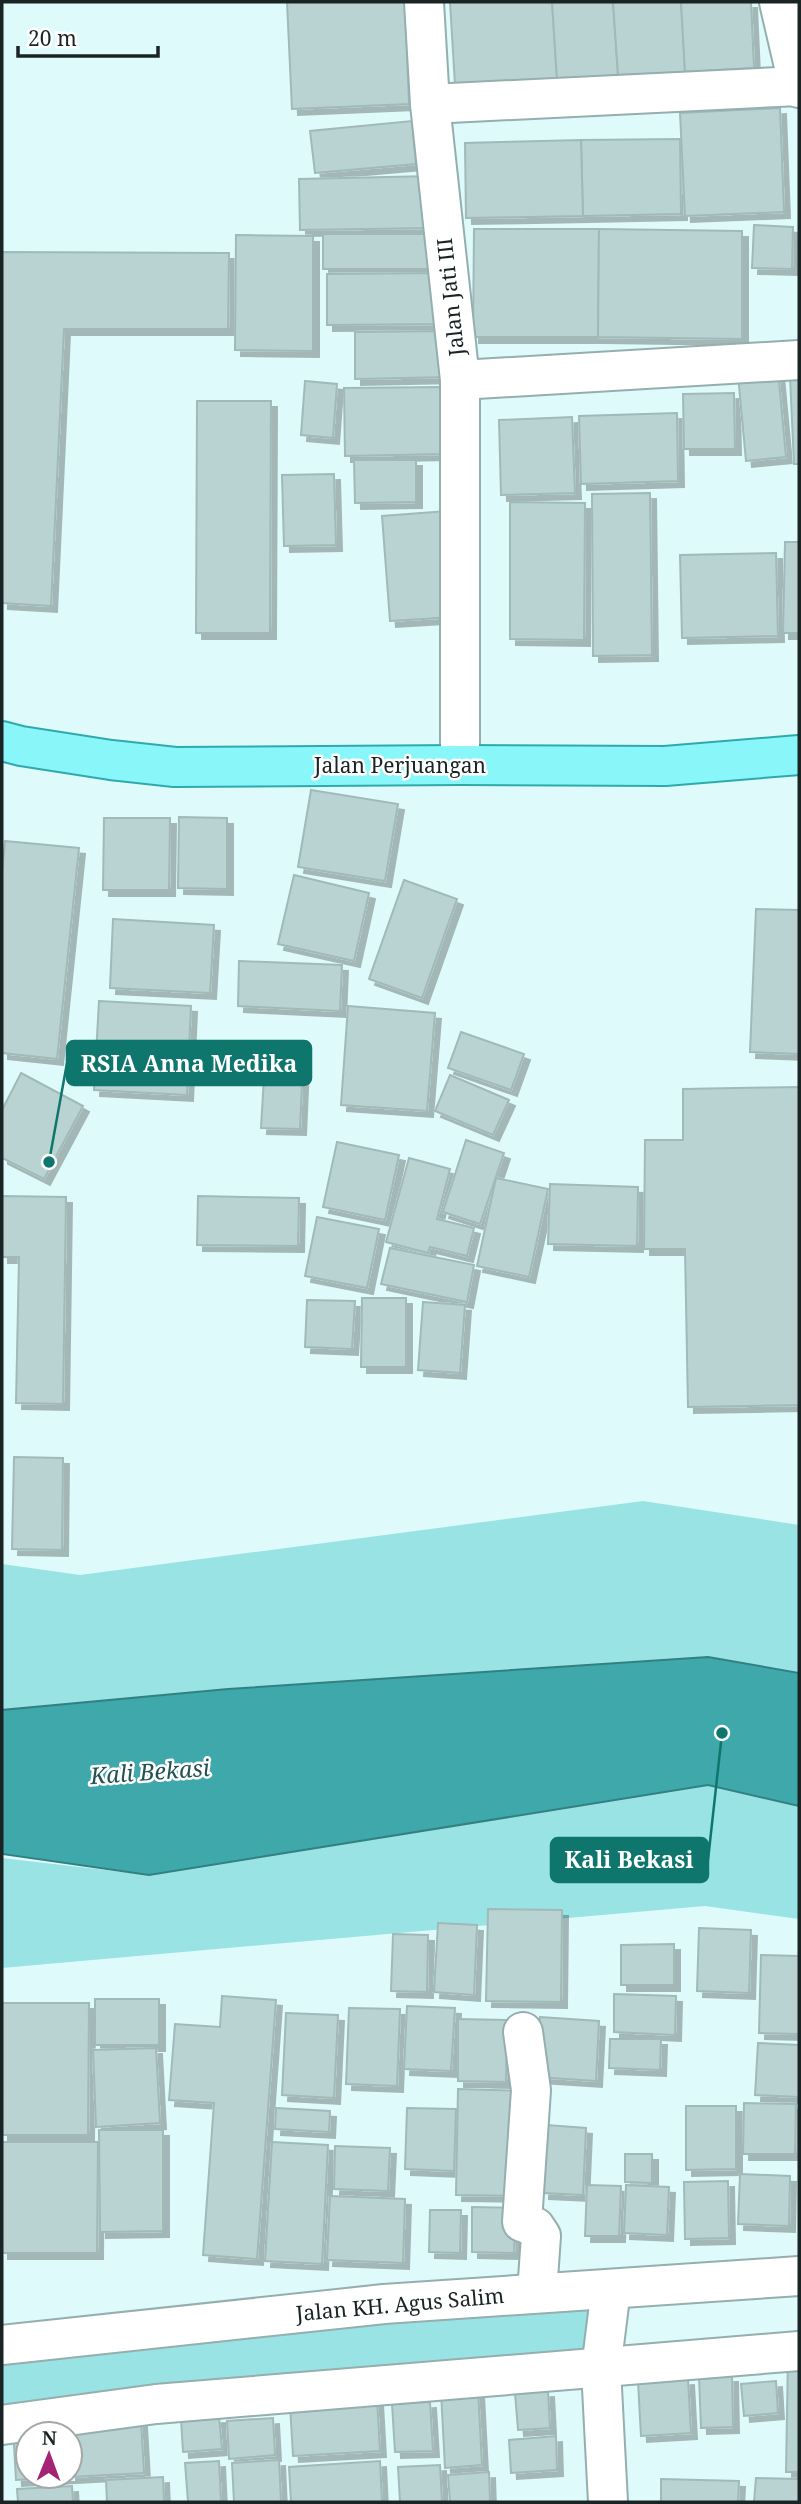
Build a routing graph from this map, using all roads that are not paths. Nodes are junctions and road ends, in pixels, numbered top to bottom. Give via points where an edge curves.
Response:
1 (424, 2) edge
2 (779, 2) edge
3 (799, 87) edge
4 (430, 104) junction
5 (799, 360) edge
6 (460, 380) junction
7 (2, 741) edge
8 (799, 755) edge
9 (460, 765) junction
10 (523, 2032) dead end
11 (799, 2276) edge
12 (611, 2289) junction
13 (537, 2293) junction
14 (2, 2345) edge
15 (799, 2351) edge
16 (601, 2369) junction
17 (2, 2425) edge
18 (608, 2502) edge

1 - 4 street, Jalan Jati III
2 - 3 street
3 - 4 street
4 - 6 street, Jalan Jati III
5 - 6 street, Jalan Jati III
6 - 9 street
7 - 9 main road, Jalan Perjuangan via 175,767
8 - 9 main road, Jalan Perjuangan via 665,766
10 - 13 street via 531,2090 522,2222 535,2227 541,2236
11 - 12 street, Jalan KH. Agus Salim
12 - 13 street, Jalan KH. Agus Salim
12 - 16 street
13 - 14 street, Jalan KH. Agus Salim via 384,2304
15 - 16 street
16 - 17 street via 156,2404
16 - 18 street

